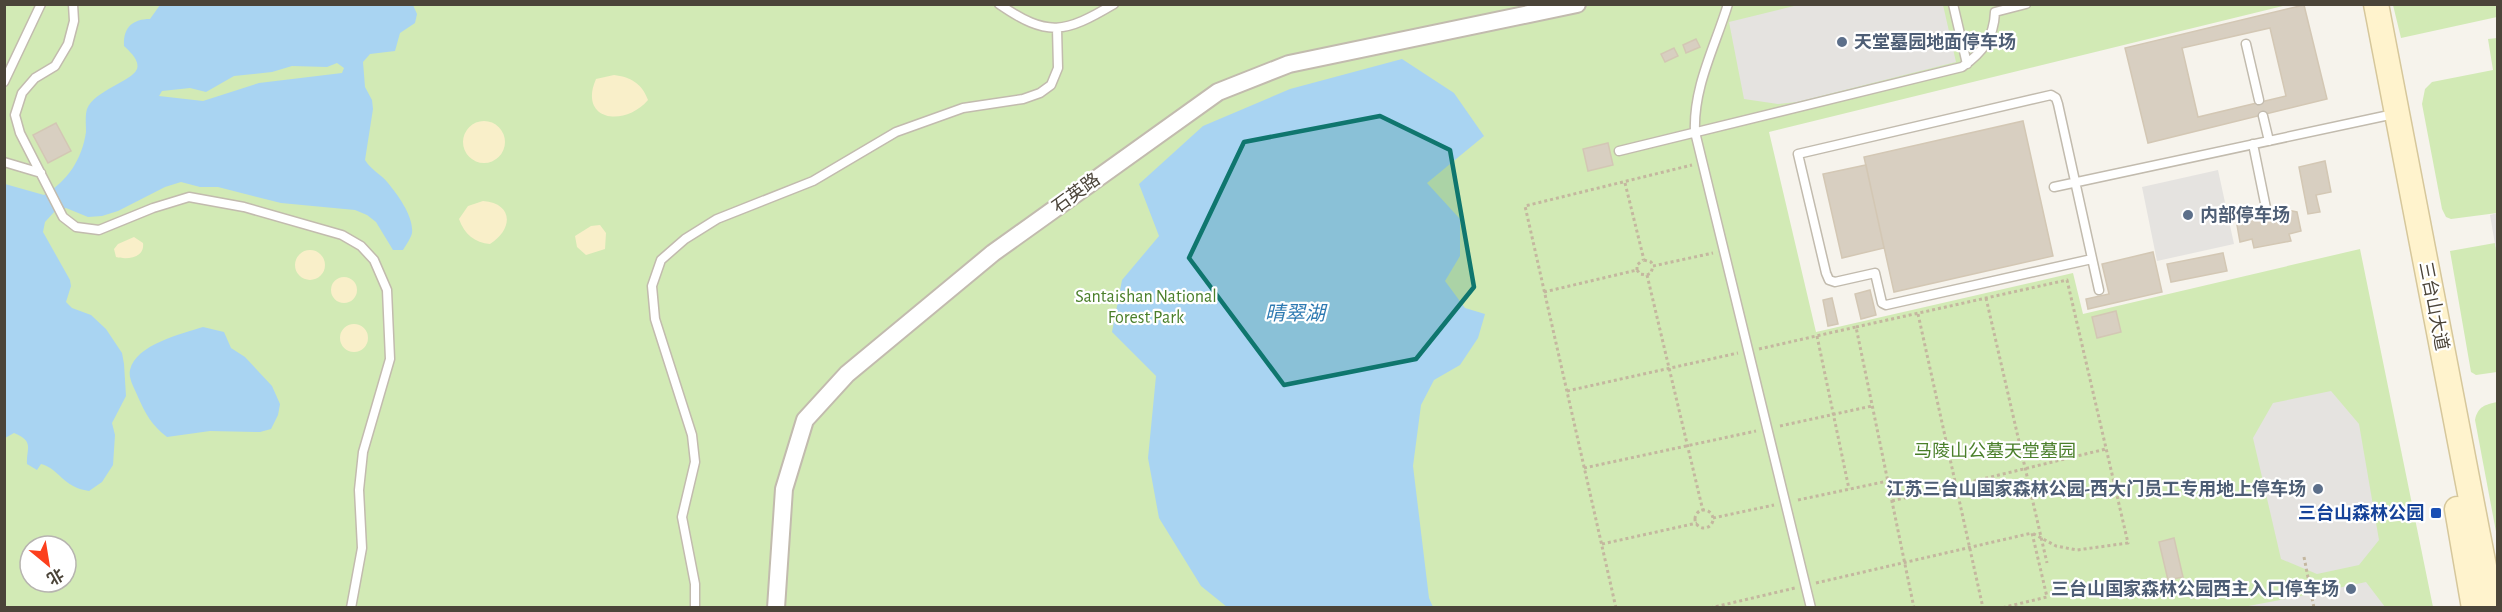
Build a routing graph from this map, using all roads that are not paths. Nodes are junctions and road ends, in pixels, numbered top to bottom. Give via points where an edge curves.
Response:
1 (41, 4) edge
2 (73, 4) edge
3 (999, 4) edge
4 (1114, 4) edge
5 (1577, 4) edge
6 (1728, 4) edge
7 (1953, 4) edge
8 (2026, 4) edge
9 (2362, 4) edge
10 (2376, 4) edge
11 (1992, 8) edge
12 (1057, 28) junction
13 (2246, 44) dead end
14 (1967, 64) junction
15 (4, 82) edge
16 (2259, 100) dead end
17 (2390, 115) junction
18 (2263, 116) dead end
19 (1695, 132) junction
20 (2269, 141) junction
21 (2253, 144) junction
22 (1619, 151) dead end
23 (4, 162) edge
24 (41, 173) junction
25 (2075, 182) junction
26 (2054, 187) dead end
27 (2266, 208) dead end
28 (2092, 259) junction
29 (2099, 290) dead end
30 (351, 608) edge
31 (695, 608) edge
32 (776, 608) edge
33 (1811, 608) edge
34 (2474, 608) edge
35 (2492, 608) edge

1 - 15 lane
2 - 24 lane via 74,21 68,44 55,66 35,78 22,93 15,115
3 - 12 lane via 1018,17 1047,29
4 - 12 lane via 1095,16
5 - 32 street, 石英路 via 1289,64 1218,92 993,253 847,374 805,420 784,489
6 - 19 lane via 1700,88 1694,112
7 - 14 lane
8 - 11 lane
9 - 17 main road, 三台山大道
10 - 17 main road, 三台山大道
11 - 14 lane via 1995,25 1989,41
12 - 31 lane via 1058,68 1051,85 1040,93 963,108 897,132 813,181 717,219 684,239 661,260 652,286 655,319 692,435 694,462 682,517 696,584
13 - 16 lane
14 - 19 lane via 1948,72
17 - 20 lane
17 - 34 main road, 三台山大道
17 - 35 main road, 三台山大道
18 - 20 lane
19 - 22 lane
19 - 33 lane
20 - 21 lane
21 - 25 lane
21 - 27 lane
23 - 24 lane
24 - 30 lane via 63,217 76,227 99,230 189,197 244,207 342,235 361,246 374,260 387,290 390,359 363,452 359,490 362,548
25 - 26 lane
25 - 28 lane
25 - 28 lane via 2058,104 2051,95 1798,154 1829,280 1875,273 1882,303 1886,305
28 - 29 lane

